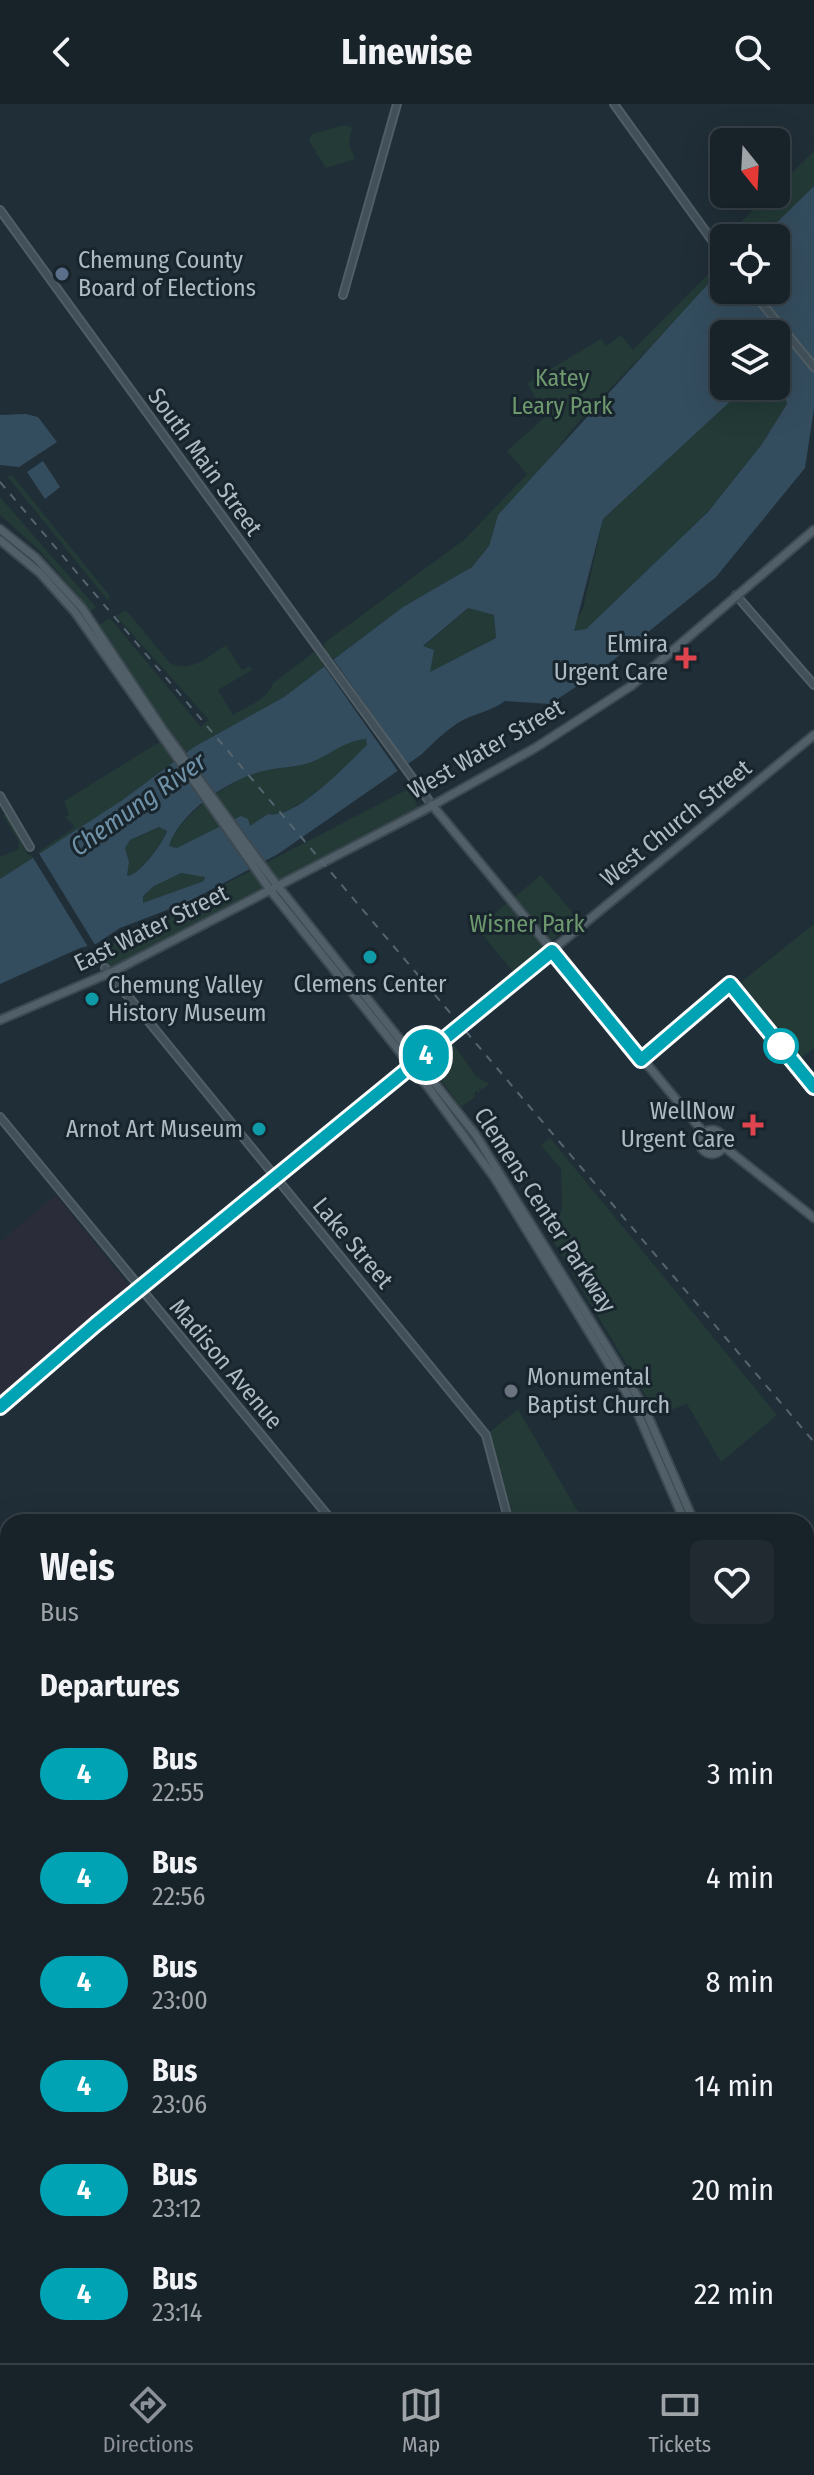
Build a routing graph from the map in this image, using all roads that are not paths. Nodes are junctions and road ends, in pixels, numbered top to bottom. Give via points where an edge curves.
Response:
1 (397, 104) edge
2 (614, 104) edge
3 (0, 210) edge
4 (710, 238) edge
5 (343, 295) dead end
6 (762, 304) edge
7 (814, 367) edge
8 (0, 529) edge
9 (814, 530) edge
10 (0, 540) edge
11 (736, 595) junction
12 (814, 685) edge
13 (160, 732) junction
14 (814, 735) edge
15 (0, 796) edge
16 (432, 805) junction
17 (30, 847) dead end
18 (317, 866) joint
19 (274, 889) junction
20 (552, 951) junction
21 (107, 971) junction
22 (0, 1020) edge
23 (415, 1064) junction
24 (0, 1117) edge
25 (704, 1133) junction
26 (723, 1146) junction
27 (276, 1179) junction
28 (814, 1218) edge
29 (140, 1289) junction
30 (0, 1407) edge
31 (326, 1514) edge
32 (507, 1514) edge
33 (682, 1514) edge
34 (691, 1514) edge

1 - 5 street
2 - 4 street
3 - 16 street, South Main Street
6 - 7 street
8 - 13 main road, Clemens Center Parkway via 36,558 82,608
9 - 11 main road, West Water Street
10 - 13 main road, Clemens Center Parkway via 64,599
11 - 12 street
11 - 16 main road, West Water Street via 631,686
13 - 19 main road, Clemens Center Parkway
14 - 20 main road, West Church Street
15 - 17 street
16 - 18 main road, West Water Street
16 - 20 main road
18 - 19 main road, East Water Street
19 - 21 main road, East Water Street
19 - 23 main road, Clemens Center Parkway
20 - 23 main road, West Church Street
20 - 25 main road
21 - 22 main road, East Water Street
21 - 27 street, Lake Street
23 - 27 main road, West Church Street
23 - 33 main road, Clemens Center Parkway via 494,1177 626,1393
23 - 34 main road, Clemens Center Parkway via 490,1155 632,1385
24 - 29 street, Madison Avenue
25 - 26 main road via 720,1133
25 - 26 main road via 700,1143 706,1153 715,1154
26 - 28 main road
27 - 29 main road, West Church Street
27 - 32 street, Lake Street via 486,1435
29 - 30 main road, West Church Street
29 - 31 street, Madison Avenue

